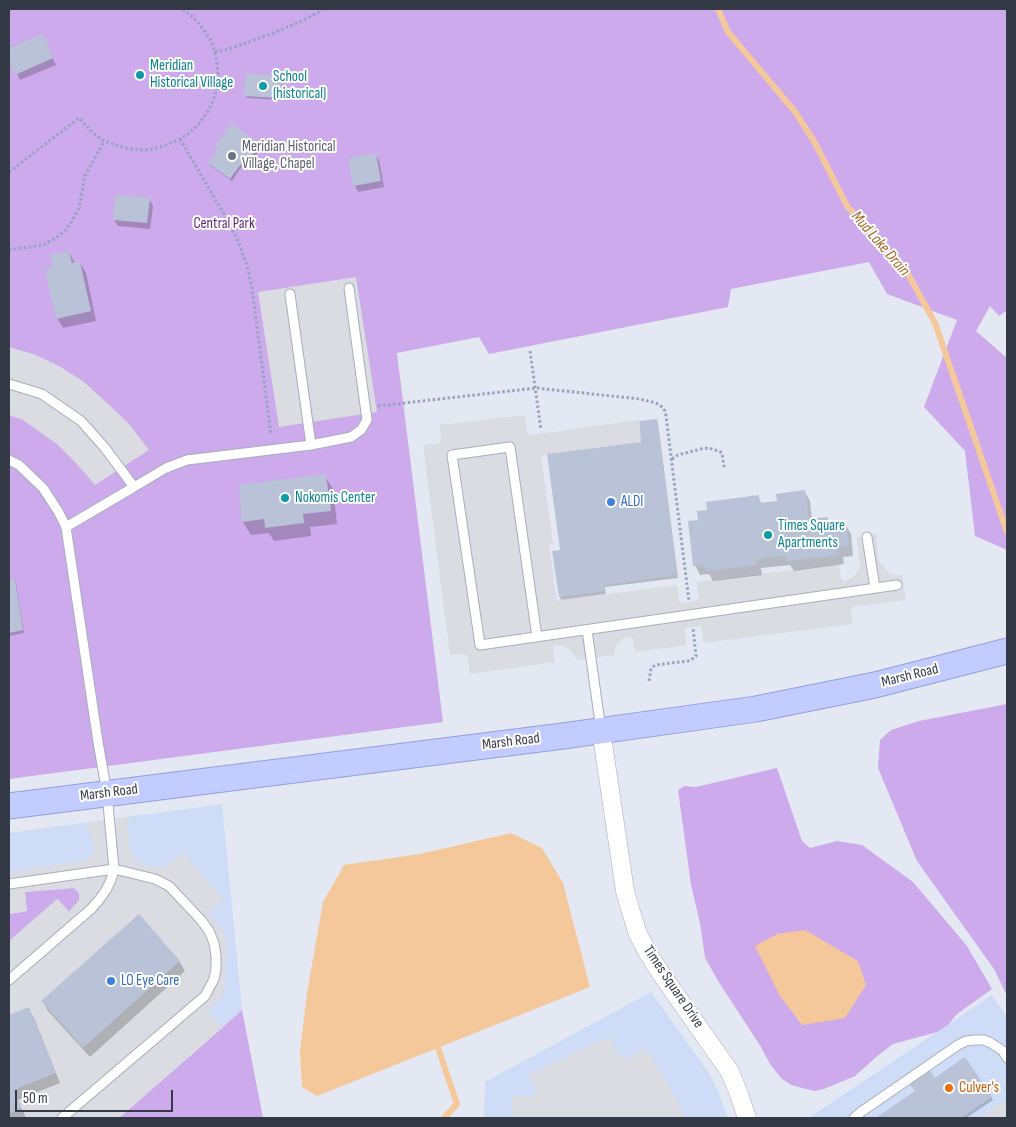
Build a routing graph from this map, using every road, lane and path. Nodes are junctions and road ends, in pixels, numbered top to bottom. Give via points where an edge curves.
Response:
1 (182, 9) edge
2 (324, 9) edge
3 (215, 52) junction
4 (180, 139) junction
5 (104, 141) junction
6 (9, 172) edge
7 (9, 250) edge
8 (349, 288) dead end
9 (290, 294) dead end
10 (530, 351) dead end
11 (9, 384) edge
12 (536, 388) junction
13 (366, 408) junction
14 (541, 430) dead end
15 (312, 445) junction
16 (273, 450) junction
17 (672, 459) junction
18 (9, 460) edge
19 (724, 467) dead end
20 (134, 486) junction
21 (66, 527) junction
22 (867, 537) dead end
23 (898, 585) dead end
24 (875, 588) junction
25 (690, 602) dead end
26 (693, 627) dead end
27 (586, 630) junction
28 (537, 637) junction
29 (1007, 651) edge
30 (649, 681) dead end
31 (601, 730) junction
32 (107, 793) junction
33 (9, 806) edge
34 (114, 869) junction
35 (9, 884) edge
36 (9, 980) edge
37 (1007, 1058) edge
38 (62, 1118) edge
39 (747, 1118) edge
40 (854, 1118) edge

1 - 3 path via 194,17 207,33
2 - 3 path via 276,32
3 - 4 path via 218,74 213,101 198,125
4 - 5 path via 153,150 124,148
4 - 16 path via 238,241 247,265
5 - 6 path via 79,118
5 - 7 path via 85,176 79,208 71,224 43,244
8 - 13 lane
9 - 15 lane
10 - 12 path
11 - 20 lane via 42,394 81,421
12 - 13 path
12 - 14 path
12 - 17 path via 656,403 665,411
13 - 15 lane via 367,420 351,437
15 - 16 lane
16 - 20 lane via 187,460
17 - 19 path via 708,448 722,454
17 - 25 path
18 - 21 lane via 43,488
20 - 21 lane
21 - 32 lane
22 - 24 lane
23 - 24 lane
24 - 27 lane
26 - 30 path via 694,659 654,665
27 - 28 lane
27 - 31 lane
28 - 28 lane via 480,645 452,455 510,447
29 - 31 main road, Marsh Road via 875,685 756,709
31 - 32 main road, Marsh Road
31 - 39 street, Times Square Drive via 625,891 636,927 649,955 730,1072
32 - 33 main road, Marsh Road
32 - 34 lane
34 - 35 lane
34 - 36 lane via 99,900
34 - 38 lane via 163,882 201,920 214,943 214,979 205,996
37 - 40 lane via 1003,1051 984,1040 966,1041

